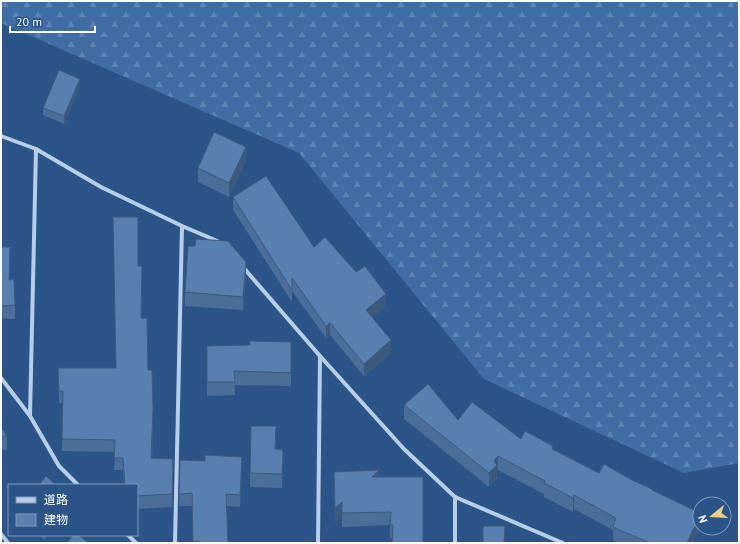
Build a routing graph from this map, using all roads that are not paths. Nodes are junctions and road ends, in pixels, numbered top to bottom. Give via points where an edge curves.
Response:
1 (1, 136) edge
2 (36, 149) junction
3 (182, 226) junction
4 (228, 249) edge
5 (238, 261) edge
6 (320, 356) junction
7 (1, 378) edge
8 (30, 416) junction
9 (77, 484) edge
10 (455, 497) junction
11 (1, 534) edge
12 (8, 543) edge
13 (175, 543) edge
14 (318, 543) edge
15 (455, 543) edge
16 (563, 543) edge

1 - 2 street
2 - 3 street via 101,187
2 - 8 street
3 - 4 street via 222,243
3 - 13 street
5 - 6 street
6 - 10 street via 404,449
6 - 14 street
7 - 8 street
8 - 9 street via 59,466
10 - 15 street
10 - 16 street
11 - 12 street

